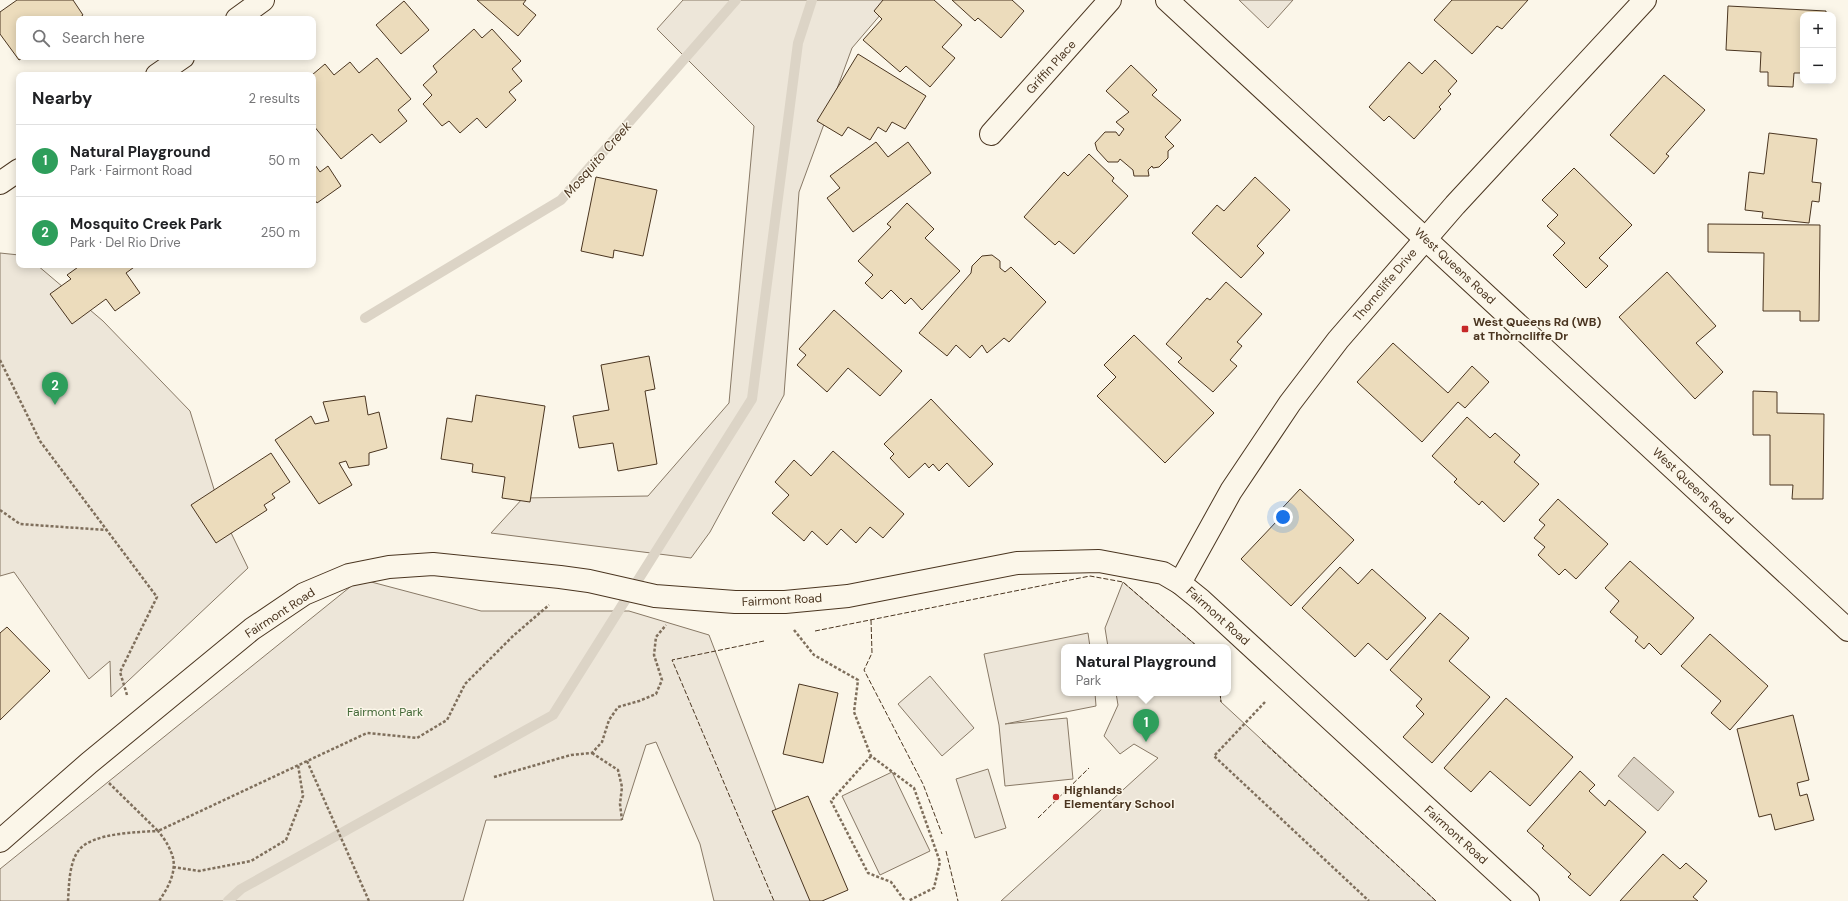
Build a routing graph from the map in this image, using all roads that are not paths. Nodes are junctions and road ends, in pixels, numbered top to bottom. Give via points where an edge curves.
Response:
1 (263, 0) edge
2 (1110, 0) edge
3 (1167, 0) edge
4 (1646, 0) edge
5 (241, 16) edge
6 (179, 60) edge
7 (161, 72) edge
8 (991, 134) dead end
9 (16, 172) edge
10 (0, 182) edge
11 (1425, 238) junction
12 (1180, 583) junction
13 (1848, 630) edge
14 (0, 841) edge
15 (1528, 901) edge

1 - 5 street
2 - 8 street, Griffin Place
3 - 11 street, West Queens Road
4 - 11 street, Thorncliffe Drive
6 - 7 street
9 - 10 street
11 - 12 street, Thorncliffe Drive via 1338,340 1290,403 1231,491
11 - 13 street, West Queens Road
12 - 14 street, Fairmont Road via 1163,573 1099,561 1016,563 848,596 735,602 655,596 589,581 433,564 389,567 349,575 304,594 252,629 89,763
12 - 15 street, Fairmont Road

